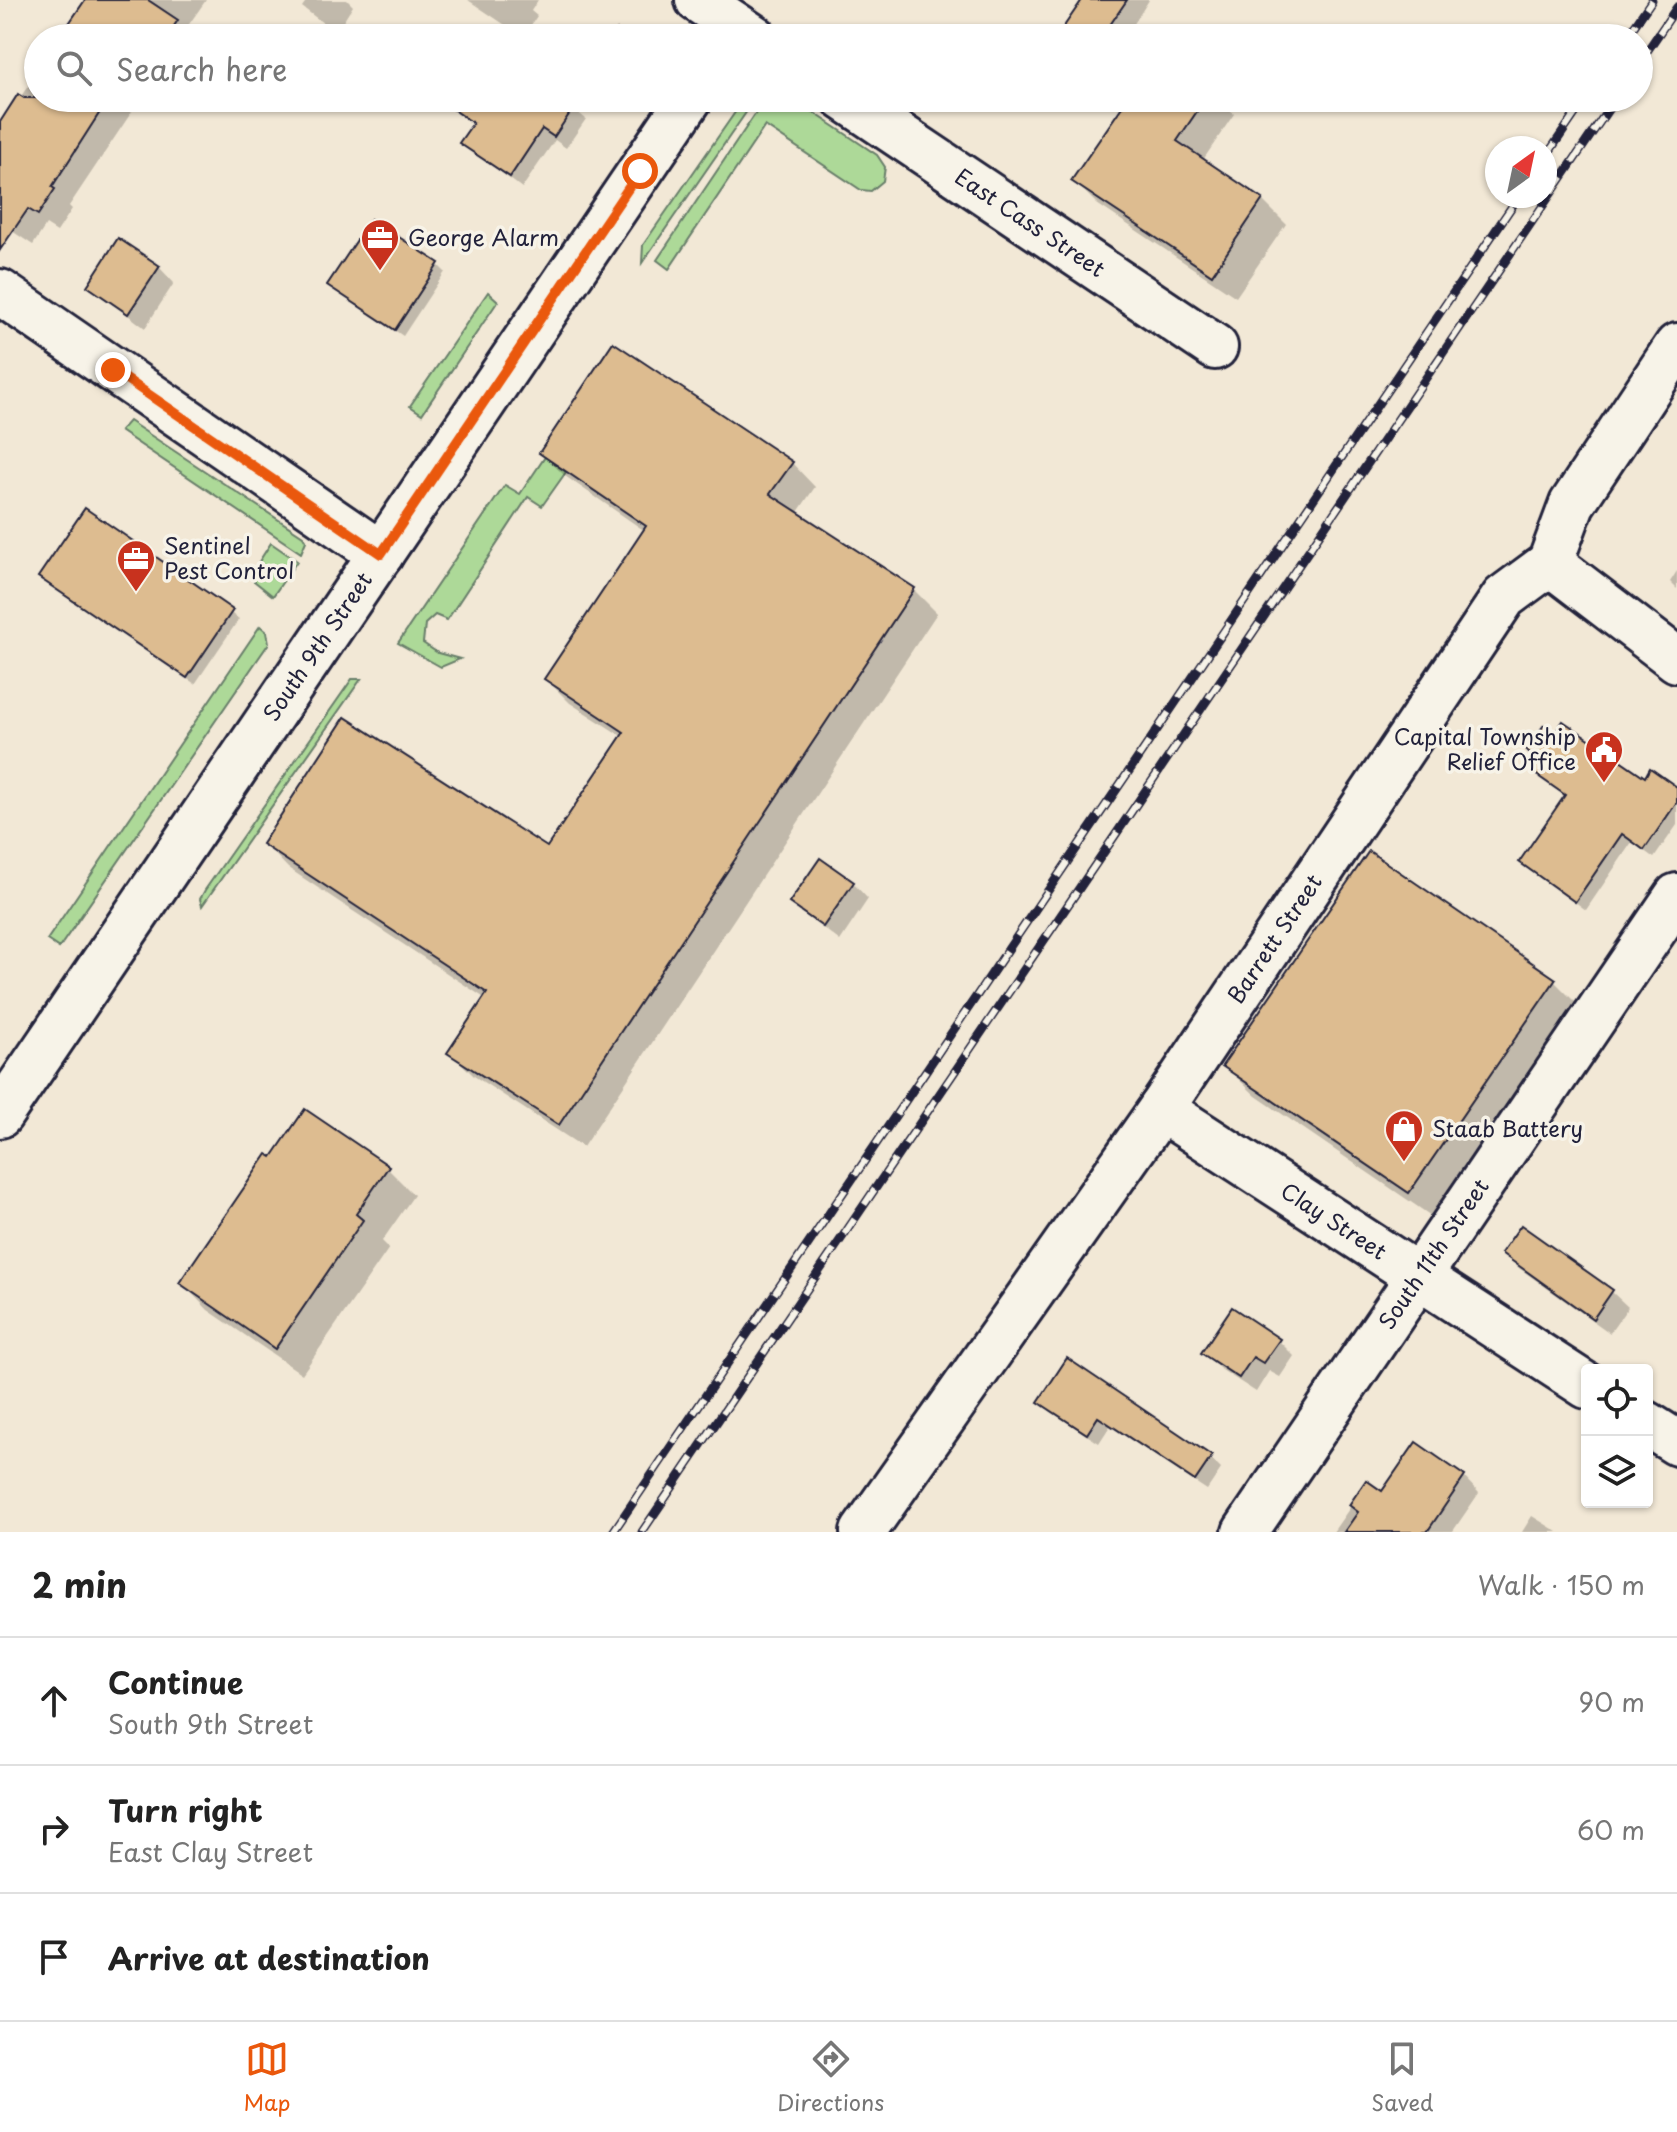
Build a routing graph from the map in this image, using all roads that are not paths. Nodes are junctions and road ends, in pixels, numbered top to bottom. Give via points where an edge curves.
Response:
1 (698, 0) edge
2 (741, 24) edge
3 (681, 112) edge
4 (865, 112) edge
5 (0, 292) edge
6 (1677, 346) edge
7 (1215, 347) dead end
8 (381, 554) junction
9 (1550, 563) junction
10 (1677, 660) edge
11 (1677, 896) edge
12 (15, 1061) edge
13 (1161, 1109) junction
14 (0, 1115) edge
15 (1419, 1276) junction
16 (1581, 1382) edge
17 (1653, 1428) edge
18 (1677, 1443) edge
19 (863, 1532) edge
20 (1245, 1532) edge

1 - 2 street
3 - 8 street, South 9th Street
4 - 7 street, East Cass Street
5 - 8 street
6 - 9 street via 1572,504
8 - 12 street, South 9th Street
9 - 10 street
9 - 13 street, Barrett Street via 1504,597
11 - 15 street, South 11th Street
12 - 14 street, South 9th Street
13 - 15 street, Clay Street
13 - 19 street, Barrett Street
15 - 16 street, Clay Street
15 - 20 street, South 11th Street
17 - 18 street

